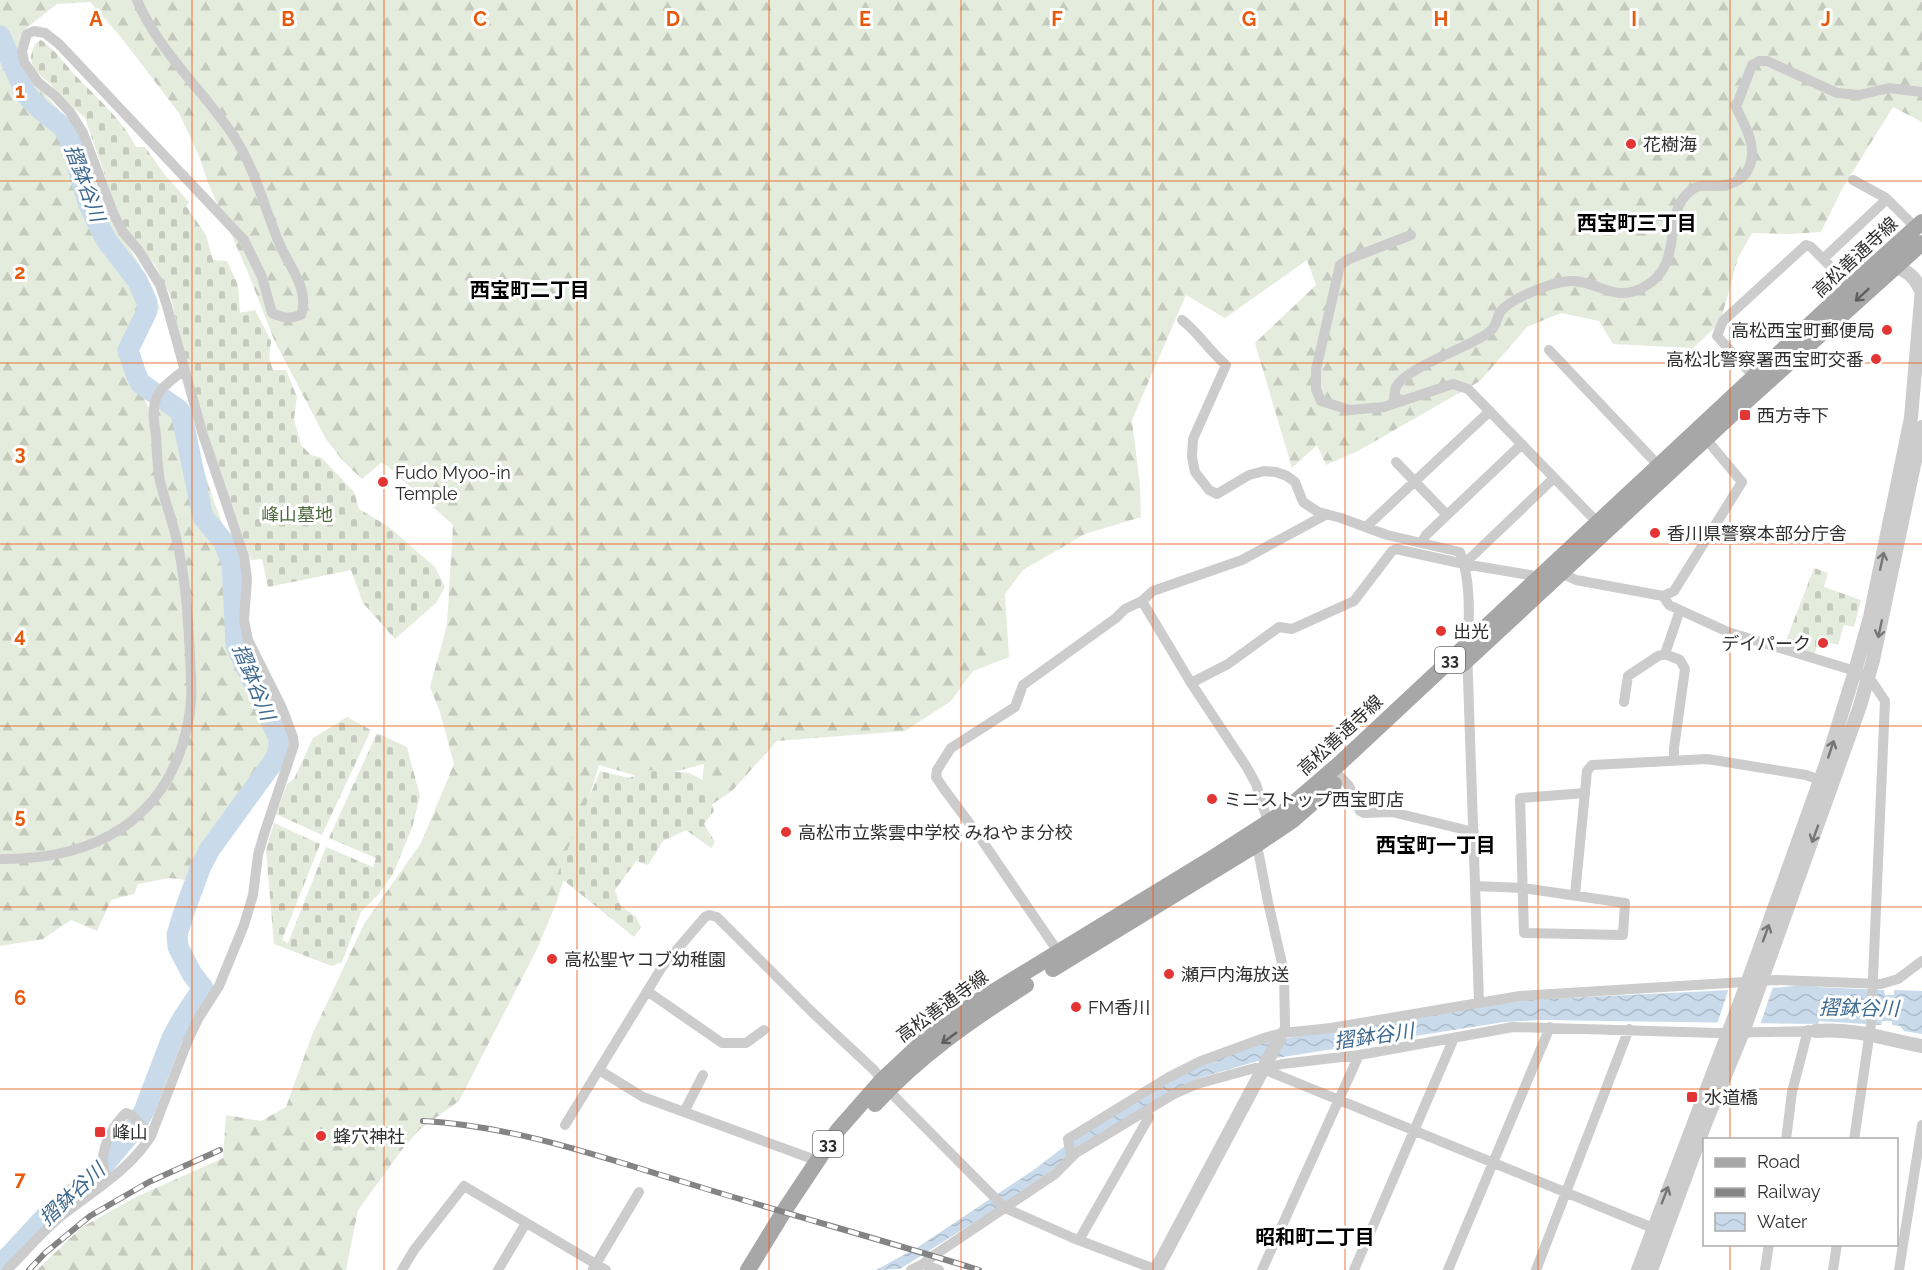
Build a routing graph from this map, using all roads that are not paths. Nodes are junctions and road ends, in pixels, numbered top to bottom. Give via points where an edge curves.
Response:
1 (137, 0) edge
2 (1922, 92) edge
3 (1853, 180) dead end
4 (1887, 199) junction
5 (1920, 231) edge
6 (1411, 235) dead end
7 (1823, 259) junction
8 (1894, 266) junction
9 (1851, 288) junction
10 (1922, 290) edge
11 (1182, 320) dead end
12 (1549, 350) dead end
13 (184, 370) junction
14 (1759, 382) junction
15 (1402, 401) junction
16 (1490, 411) junction
17 (1922, 428) edge
18 (1706, 439) junction
19 (1522, 444) junction
20 (1396, 462) dead end
21 (1659, 466) junction
22 (1554, 478) junction
23 (1415, 481) junction
24 (1327, 514) junction
25 (1447, 515) junction
26 (1597, 522) junction
27 (1366, 527) junction
28 (1422, 542) junction
29 (1464, 564) junction
30 (1561, 573) junction
31 (1535, 581) junction
32 (1663, 596) junction
33 (1142, 601) junction
34 (1680, 610) junction
35 (1468, 652) junction
36 (1665, 654) junction
37 (1855, 671) junction
38 (1868, 680) junction
39 (1191, 683) junction
40 (1624, 702) dead end
41 (1674, 760) junction
42 (1341, 777) junction
43 (1826, 783) junction
44 (1585, 793) junction
45 (1268, 822) junction
46 (1474, 832) junction
47 (1256, 845) junction
48 (0, 859) edge
49 (1475, 886) junction
50 (1522, 888) junction
51 (1575, 895) junction
52 (1061, 956) junction
53 (1922, 961) edge
54 (1753, 984) junction
55 (1873, 986) junction
56 (647, 991) junction
57 (1479, 1002) junction
58 (1550, 1027) junction
59 (1737, 1028) junction
60 (1629, 1029) junction
61 (1870, 1029) junction
62 (764, 1030) dead end
63 (1812, 1030) junction
64 (1281, 1036) junction
65 (1454, 1038) junction
66 (1922, 1046) edge
67 (1359, 1055) junction
68 (1265, 1065) junction
69 (599, 1070) junction
70 (703, 1075) dead end
71 (885, 1085) junction
72 (1340, 1101) junction
73 (1147, 1111) junction
74 (684, 1112) junction
75 (565, 1125) dead end
76 (1922, 1125) edge
77 (1414, 1131) junction
78 (150, 1136) junction
79 (1786, 1138) edge
80 (1854, 1138) edge
81 (1071, 1157) junction
82 (810, 1158) dead end
83 (1493, 1162) junction
84 (106, 1182) junction
85 (639, 1192) dead end
86 (1566, 1192) junction
87 (1004, 1207) junction
88 (526, 1223) junction
89 (1653, 1228) junction
90 (1079, 1240) junction
91 (1769, 1246) edge
92 (1837, 1246) edge
93 (922, 1264) junction
94 (598, 1268) edge
95 (7, 1270) edge
96 (402, 1270) edge
97 (498, 1270) edge
98 (748, 1270) edge
99 (760, 1270) edge
100 (911, 1270) edge
101 (939, 1270) edge
102 (1156, 1270) edge
103 (1262, 1270) edge
104 (1354, 1270) edge
105 (1448, 1270) edge
106 (1536, 1270) edge
107 (1638, 1270) edge
108 (1651, 1270) edge
109 (1765, 1270) edge
110 (1833, 1270) edge
111 (1899, 1270) edge

1 - 13 street via 159,39 236,140 303,291 305,304 301,315 291,319 272,313 262,278 244,240 59,44 45,33 27,34 22,51 24,62 38,82 70,112 83,133 114,215 160,285
2 - 15 street via 1889,88 1859,95 1837,93 1767,61 1752,65 1735,105 1751,142 1750,167 1733,184 1701,184 1677,206 1670,256 1661,272 1645,286 1625,293 1570,281 1520,297 1501,312 1493,328 1479,339 1417,369 1396,386 1394,396
3 - 4 street
4 - 5 street
4 - 7 street
5 - 8 main road, 高松善通寺線 / 33
5 - 9 main road, 高松善通寺線 / 33
6 - 15 street via 1340,265 1316,370 1316,389 1321,401 1350,410
7 - 9 street
7 - 14 street via 1806,245 1720,326 1717,336
8 - 10 street via 1911,274
8 -> 14 main road, 高松善通寺線 / 33
9 - 14 main road, 高松善通寺線 / 33
37 -> 10 street via 1908,439
11 - 24 street via 1196,330 1226,365 1193,439 1195,472 1202,483 1217,494 1249,475 1276,472 1295,482 1303,502
12 - 21 street
13 - 48 street via 158,395 154,414 160,478 178,544 187,603 192,694 180,748 169,775 147,808 112,835 59,854
13 - 78 street via 244,555 248,579 244,620 248,640 282,708 294,745 258,855 244,925 219,986 188,1040
14 - 18 main road, 高松善通寺線 / 33
14 - 21 main road, 高松善通寺線 / 33
15 - 16 street via 1453,384 1468,389
16 - 19 street
16 - 23 street
17 -> 38 street
18 - 30 main road, 高松善通寺線 / 33
18 - 32 street via 1742,482 1674,591
19 - 22 street
19 - 25 street
20 - 23 street
21 - 26 main road, 高松善通寺線 / 33
22 - 26 street
22 - 29 street
23 - 25 street
23 - 27 street
24 - 27 street
24 - 33 street via 1242,560 1153,591
25 - 28 street
26 - 31 main road, 高松善通寺線 / 33
27 - 28 street
28 - 29 street via 1460,552
29 - 31 street via 1530,575
29 - 35 street via 1469,598
29 - 39 street via 1396,549 1354,601 1292,629 1280,627 1228,664
30 - 32 street via 1576,580
30 - 35 main road, 高松善通寺線 / 33
31 - 35 main road, 高松善通寺線 / 33
32 - 34 street via 1669,605
33 - 39 street
33 - 52 street via 1125,609 1023,686 1015,707 951,748 937,770 936,777 944,789
34 - 36 street
34 - 37 street via 1728,632
35 - 42 main road, 高松善通寺線 / 33
35 - 45 main road, 高松善通寺線 / 33 via 1315,786
35 - 46 street
36 - 40 street via 1628,675
36 - 41 street via 1680,660 1685,669
37 - 38 street
43 -> 37 street
38 - 43 street
38 - 55 street via 1885,701
39 - 45 street via 1256,784
41 - 43 street via 1707,759 1806,775
41 - 44 street via 1592,765 1587,771
42 - 46 street via 1364,813 1392,812
42 - 47 main road, 高松善通寺線 / 33 via 1293,820
43 - 54 street
44 - 50 street via 1520,798
44 - 51 street
45 - 52 main road, 高松善通寺線 / 33
46 - 49 street
47 - 52 main road, 高松善通寺線 / 33
47 - 64 street via 1284,972 1285,1027
49 - 50 street
49 - 57 street
50 - 51 street
50 - 51 street via 1524,933 1623,935 1625,903
52 - 71 main road, 高松善通寺線 / 33 via 978,1001 930,1035
53 - 55 street via 1898,979
54 - 55 street via 1776,980
54 - 57 street via 1532,995
54 - 59 street
55 - 61 street
56 - 62 street via 722,1043 746,1042
56 - 69 street
56 - 71 street via 705,917 717,917
57 - 64 street
58 - 60 street
58 - 65 street via 1512,1027
58 - 83 street
59 - 60 street
59 - 63 street
89 -> 59 street
59 - 108 street
60 - 86 street
61 - 63 street
61 - 66 street
61 - 80 street
63 - 79 street via 1792,1092
64 - 68 street
64 - 81 street via 1267,1037 1201,1061 1169,1077 1068,1139
65 - 67 street
65 - 77 street
67 - 68 street
67 - 72 street
68 - 72 street
68 - 73 street via 1197,1084
68 - 102 street
69 - 74 street via 643,1097
69 - 75 street
70 - 74 street
71 - 87 street
71 - 98 main road, 高松善通寺線 / 33 via 838,1130
71 - 99 main road, 高松善通寺線 / 33 via 824,1168
72 - 77 street
72 - 103 street
73 - 81 street
73 - 90 street via 1149,1116
74 - 82 street
76 - 111 street
77 - 83 street
77 - 104 street
78 - 84 street via 142,1150
78 - 84 street via 132,1115 126,1113 119,1119 105,1150
81 - 87 street via 1055,1174
83 - 86 street
83 - 105 street
84 - 95 street via 58,1219
85 - 94 street
86 - 89 street
86 - 106 street
87 - 90 street
87 - 93 street
88 - 94 street
88 - 96 street via 464,1186
88 - 97 street
89 - 107 street
90 - 102 street
91 - 109 street
92 - 110 street
93 - 100 street
93 - 101 street

